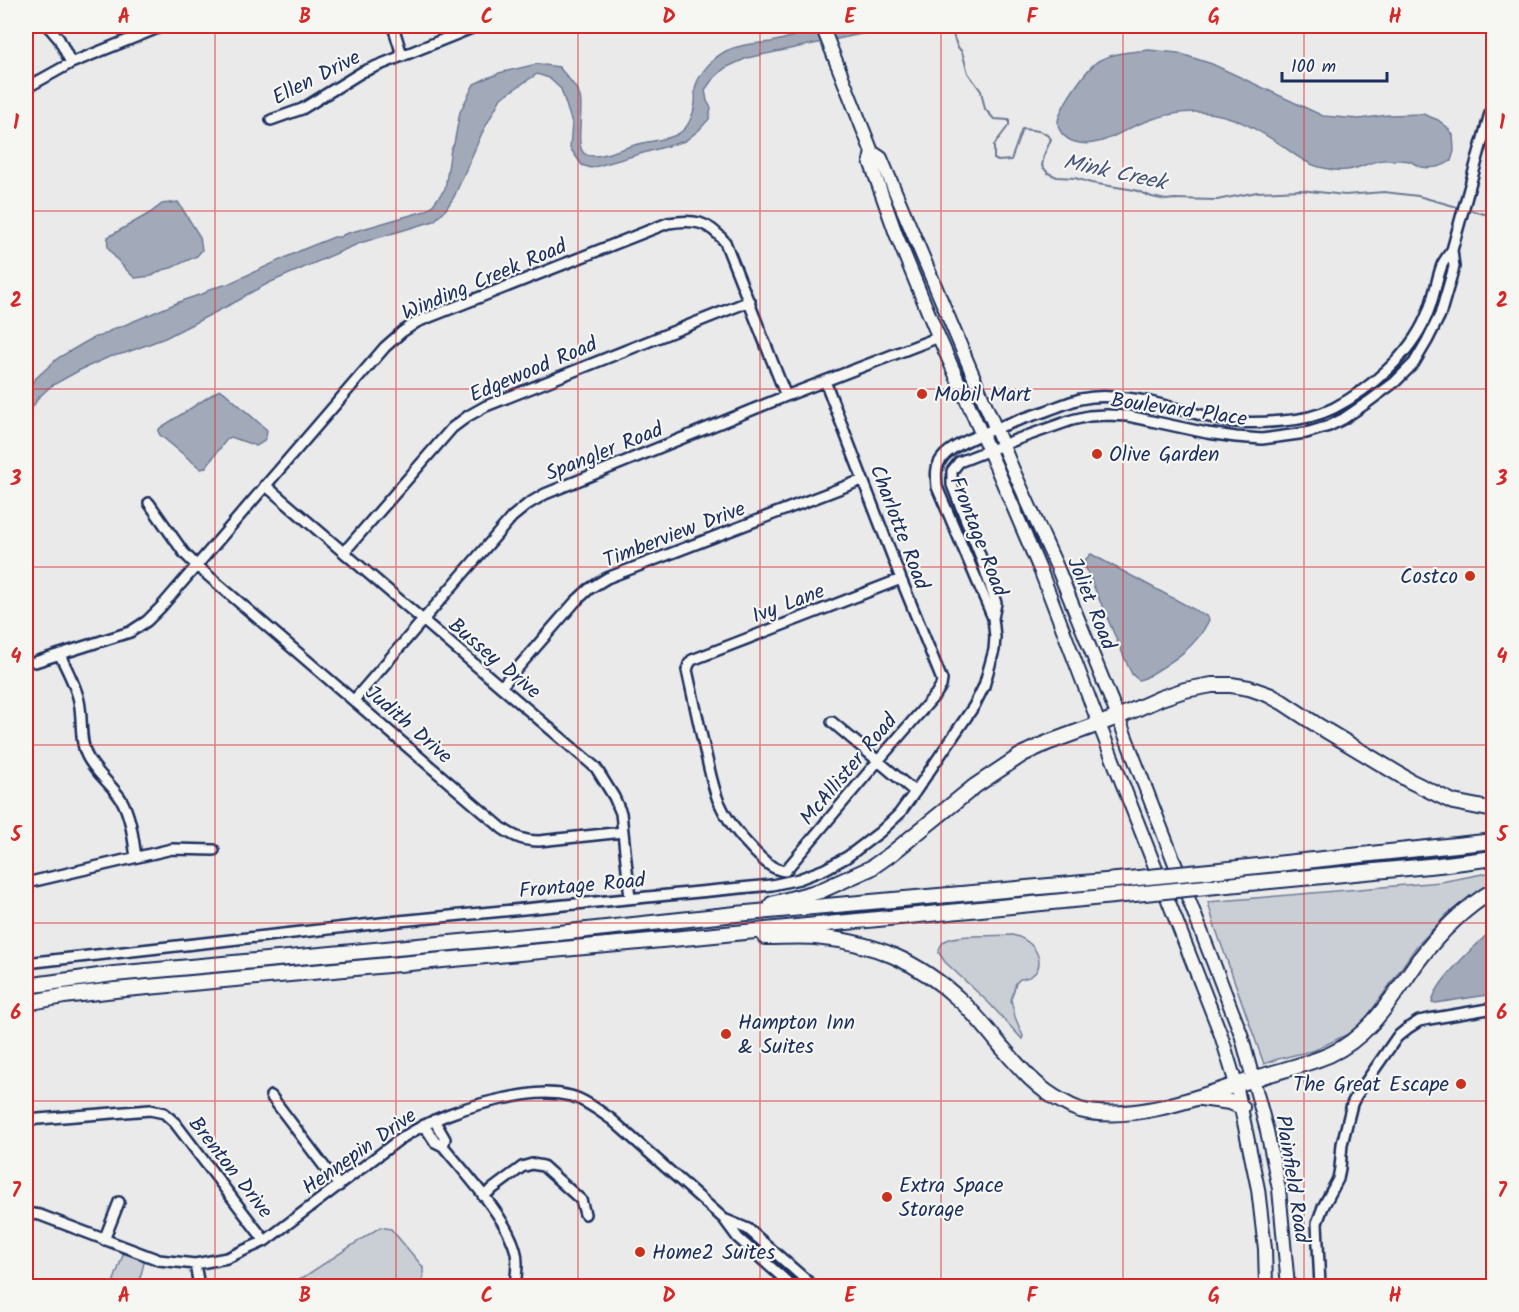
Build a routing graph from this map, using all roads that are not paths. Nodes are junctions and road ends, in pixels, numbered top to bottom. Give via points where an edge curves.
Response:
1 (48, 26) edge
2 (163, 26) edge
3 (393, 26) edge
4 (477, 26) edge
5 (822, 26) edge
6 (402, 55) junction
7 (71, 63) junction
8 (26, 88) edge
9 (1494, 99) edge
10 (271, 120) dead end
11 (872, 152) junction
12 (1452, 250) junction
13 (750, 301) junction
14 (939, 337) junction
15 (1386, 370) junction
16 (825, 381) junction
17 (1395, 382) junction
18 (786, 396) junction
19 (996, 429) junction
20 (982, 435) junction
21 (1002, 445) junction
22 (988, 450) junction
23 (862, 480) junction
24 (266, 485) junction
25 (149, 503) dead end
26 (344, 552) junction
27 (197, 566) junction
28 (901, 579) junction
29 (993, 618) junction
30 (423, 620) junction
31 (60, 655) junction
32 (35, 662) dead end
33 (941, 686) joint
34 (501, 687) junction
35 (354, 700) junction
36 (1118, 717) junction
37 (832, 722) dead end
38 (1099, 724) junction
39 (878, 760) junction
40 (915, 792) junction
41 (1494, 810) edge
42 (623, 832) junction
43 (1494, 841) edge
44 (214, 850) dead end
45 (136, 856) junction
46 (1494, 858) edge
47 (778, 870) joint
48 (26, 883) edge
49 (1494, 890) edge
50 (630, 898) junction
51 (736, 914) junction
52 (694, 937) junction
53 (26, 963) edge
54 (26, 986) edge
55 (26, 1003) edge
56 (1494, 1008) edge
57 (1254, 1079) junction
58 (1236, 1084) junction
59 (271, 1096) dead end
60 (1196, 1098) junction
61 (1242, 1107) junction
62 (26, 1120) edge
63 (434, 1120) junction
64 (424, 1125) junction
65 (443, 1146) junction
66 (339, 1186) junction
67 (483, 1196) junction
68 (119, 1202) dead end
69 (26, 1213) edge
70 (585, 1214) dead end
71 (724, 1220) junction
72 (104, 1240) junction
73 (265, 1241) junction
74 (195, 1264) junction
75 (199, 1287) edge
76 (515, 1287) edge
77 (792, 1287) edge
78 (813, 1287) edge
79 (1266, 1287) edge
80 (1288, 1287) edge
81 (1320, 1287) edge

1 - 7 street
2 - 7 street
3 - 6 street
4 - 6 street, Ellen Drive
5 - 11 main road, Joliet Road
6 - 10 street, Ellen Drive via 362,72 302,109
7 - 8 street
9 - 12 street
11 - 14 main road, Joliet Road via 870,161 896,234
11 - 19 main road, Joliet Road via 881,158
12 - 15 street, Boulevard Place via 1443,264 1426,317 1400,358
12 - 17 street, Boulevard Place via 1454,267 1440,315 1414,363
13 - 18 street, Winding Creek Road
13 - 24 street, Winding Creek Road via 717,232 695,221 668,223 410,327 385,347
13 - 26 street, Edgewood Road via 468,416 452,428
14 - 16 street, Spangler Road
14 - 20 main road, Joliet Road
15 - 17 street
15 - 19 street, Boulevard Place via 1333,408 1295,420 1224,421 1143,400 1111,396 1082,398
16 - 18 street, Spangler Road
16 - 23 street, Charlotte Road
17 - 21 street, Boulevard Place via 1329,426 1292,435 1236,437 1107,415 1072,420
18 - 30 street, Spangler Road via 528,504
19 - 20 street, Frontage Road
19 - 21 main road, Joliet Road
20 - 22 main road, Joliet Road
20 - 29 street, Frontage Road via 950,449 937,465 936,476 937,487
21 - 22 street, Frontage Road
21 - 36 main road, Joliet Road
22 - 29 street, Frontage Road via 959,462 952,471 951,485 996,603
22 - 38 main road, Joliet Road
23 - 28 street, Charlotte Road
23 - 34 street, Timberview Drive via 607,578 575,602
24 - 26 street, Bussey Drive
24 - 27 street, Winding Creek Road
25 - 27 street, Judith Drive
26 - 30 street, Bussey Drive
27 - 31 street, Winding Creek Road via 147,621 130,632
27 - 35 street, Judith Drive
28 - 33 street, Charlotte Road via 942,680
28 - 47 street, Ivy Lane via 689,664 687,670 718,800 743,839
29 - 40 street, Frontage Road via 994,650 984,686
30 - 34 street, Bussey Drive
30 - 35 street, Spangler Road
31 - 32 street, Winding Creek Road
31 - 45 street via 79,699 86,754 122,801
33 - 39 street, McAllister Road
34 - 42 street, Bussey Drive via 596,768 614,796
35 - 42 street, Judith Drive via 514,836 539,842
36 - 38 highway
36 - 41 highway via 1185,690 1212,685 1249,688 1282,702 1410,781 1453,802
36 - 57 main road, Joliet Road via 1241,1034
37 - 39 street
38 - 51 highway via 1047,743 999,768 871,868 820,891
38 - 58 main road, Joliet Road via 1221,1035
39 - 40 street
39 - 47 street, McAllister Road via 785,871
40 - 50 street, Frontage Road via 880,832 847,857 799,879
42 - 50 street, Bussey Drive
43 - 51 highway, bridge
44 - 45 street via 172,849
45 - 48 street
46 - 52 highway, bridge
49 - 57 highway via 1439,935 1380,1013 1350,1043 1329,1055
50 - 53 street, Frontage Road
51 - 54 highway via 114,974
52 - 55 highway via 115,990
52 - 60 highway via 814,937 867,946 898,957 931,976 961,1001 1038,1087 1078,1110 1118,1113
56 - 81 street via 1429,1018 1408,1028 1392,1043 1356,1096 1341,1144 1338,1179 1317,1223
57 - 58 highway
57 - 80 main road, Plainfield Road via 1279,1189
58 - 60 highway
58 - 61 main road, Plainfield Road
59 - 66 street
60 - 61 highway
61 - 79 main road, Plainfield Road via 1258,1189
62 - 73 street, Brenton Drive via 150,1110 164,1113
63 - 64 street, Hennepin Drive
63 - 65 street via 445,1139
63 - 71 street, Hennepin Drive via 469,1106 529,1093 573,1097 611,1119
64 - 65 street via 435,1142
64 - 66 street, Hennepin Drive
65 - 67 street
66 - 73 street, Hennepin Drive
67 - 70 street via 532,1164 543,1166 581,1200
67 - 76 street via 501,1219 516,1251
68 - 72 street
69 - 72 street, Hennepin Drive
71 - 77 street
71 - 78 street via 748,1229
72 - 74 street, Hennepin Drive via 159,1260
73 - 74 street, Hennepin Drive via 227,1258
74 - 75 street

